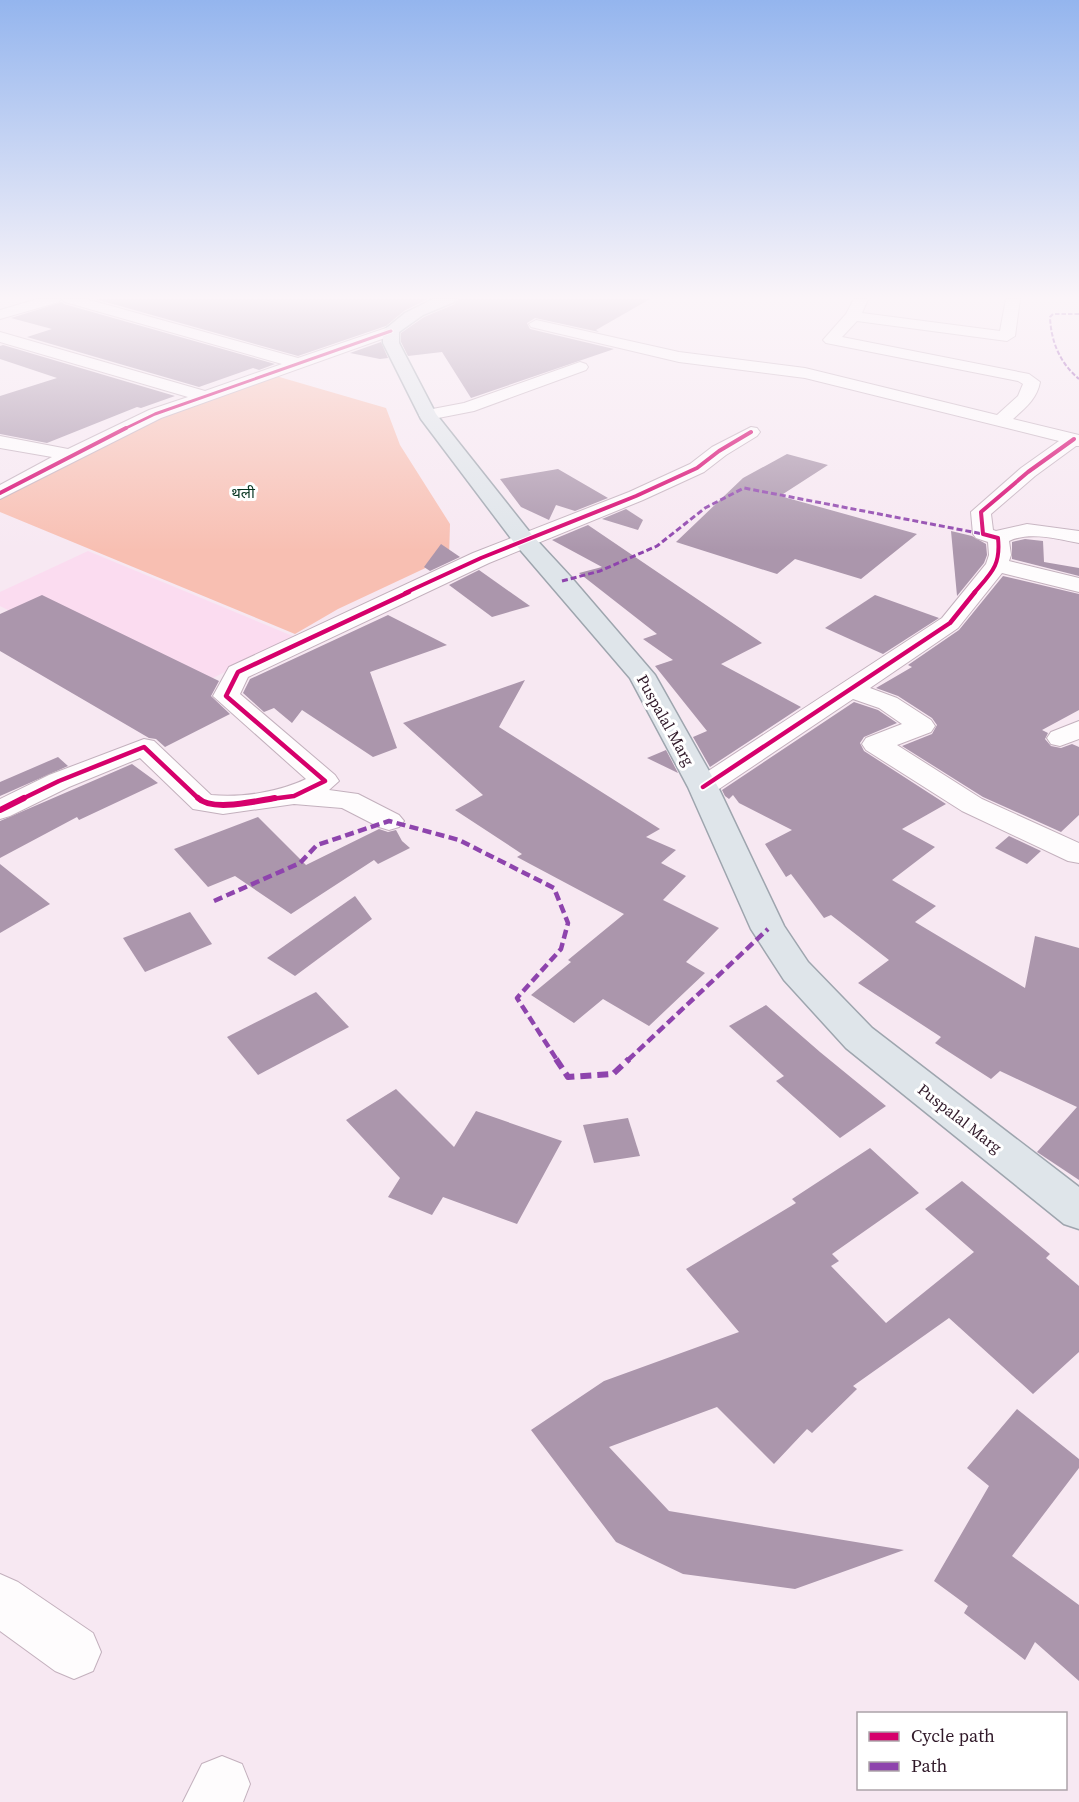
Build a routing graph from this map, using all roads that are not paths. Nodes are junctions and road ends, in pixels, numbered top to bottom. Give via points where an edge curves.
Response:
1 (159, 383) edge
2 (243, 383) edge
3 (412, 383) edge
4 (535, 383) edge
5 (846, 383) edge
6 (1032, 383) edge
7 (204, 396) junction
8 (428, 415) junction
9 (1000, 422) junction
10 (751, 432) dead end
11 (1076, 440) edge
12 (0, 442) edge
13 (70, 455) junction
14 (0, 493) edge
15 (1079, 537) edge
16 (998, 538) junction
17 (524, 540) junction
18 (998, 565) junction
19 (1079, 585) edge
20 (850, 688) junction
21 (703, 787) junction
22 (294, 796) junction
23 (0, 810) edge
24 (389, 821) dead end
25 (1079, 854) edge
26 (1079, 1211) edge
27 (0, 1600) edge
28 (74, 1652) dead end

1 - 7 street
2 - 7 street
3 - 8 main road, Puspalal Marg
4 - 8 street via 468,407
5 - 9 street
6 - 9 street via 1025,400
7 - 13 street via 155,414
8 - 17 main road, Puspalal Marg
9 - 11 street
10 - 17 street via 697,468
11 - 16 street via 1028,472 981,512 983,534
12 - 13 street
13 - 14 street
15 - 16 street via 1016,531
16 - 18 street
17 - 21 main road, Puspalal Marg via 642,675
17 - 22 street via 238,672 226,696 325,781
18 - 19 street
18 - 20 street via 950,623
20 - 21 street
20 - 25 street via 888,703 922,726 876,744 972,805
21 - 26 main road, Puspalal Marg via 762,918 796,971 858,1038
22 - 23 street via 223,805 203,802 144,747
22 - 24 street via 348,800
27 - 28 street

